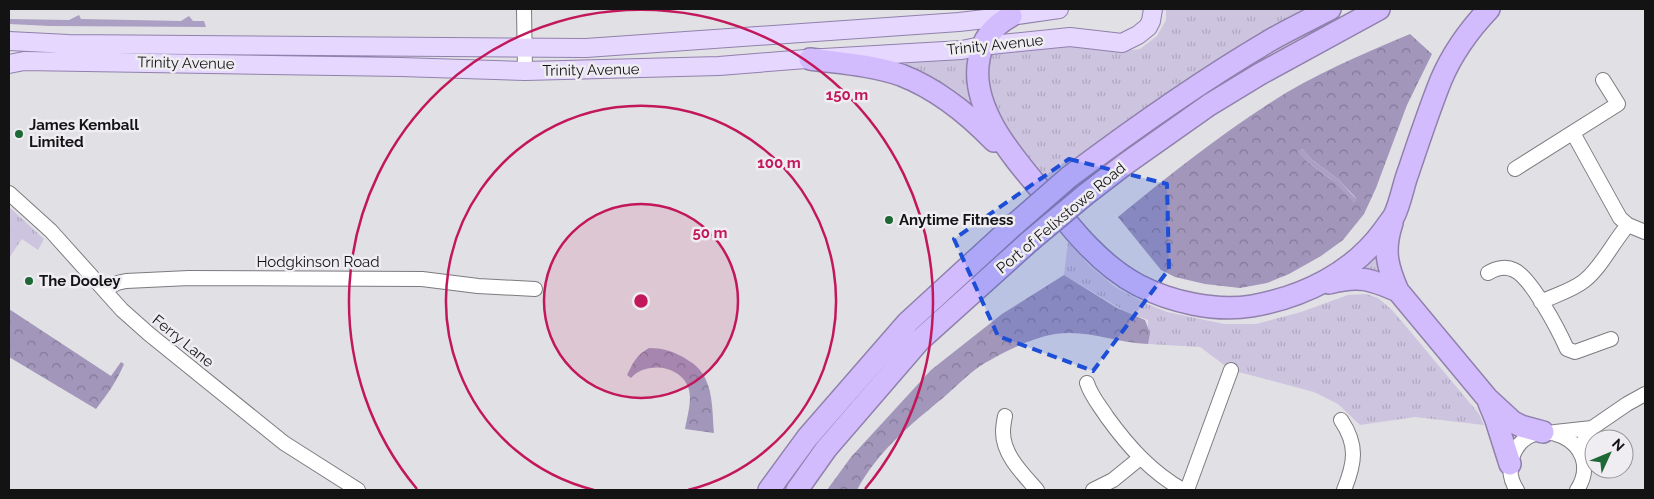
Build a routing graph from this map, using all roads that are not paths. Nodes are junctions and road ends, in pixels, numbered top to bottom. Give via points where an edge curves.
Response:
1 (524, 9) edge
2 (1059, 9) edge
3 (1153, 9) edge
4 (1330, 9) edge
5 (1379, 9) edge
6 (1489, 9) edge
7 (1011, 16) junction
8 (9, 41) edge
9 (981, 46) junction
10 (525, 48) junction
11 (810, 59) junction
12 (9, 64) edge
13 (525, 71) junction
14 (1603, 80) dead end
15 (1573, 133) junction
16 (1515, 169) dead end
17 (1025, 171) junction
18 (9, 193) edge
19 (1394, 216) junction
20 (1628, 225) junction
21 (1645, 232) edge
22 (1488, 273) dead end
23 (1316, 286) junction
24 (535, 289) dead end
25 (104, 290) junction
26 (1398, 291) junction
27 (1541, 302) junction
28 (1611, 339) dead end
29 (1231, 370) dead end
30 (1088, 383) dead end
31 (1645, 394) edge
32 (1487, 398) junction
33 (1005, 416) dead end
34 (1341, 420) dead end
35 (1592, 428) junction
36 (1548, 432) junction
37 (1582, 455) junction
38 (1140, 458) junction
39 (1510, 470) junction
40 (358, 490) edge
41 (769, 490) edge
42 (797, 490) edge
43 (1037, 490) edge
44 (1094, 490) edge
45 (1183, 490) edge
46 (1187, 490) edge
47 (1344, 490) edge
48 (1507, 490) edge
49 (1517, 490) edge
50 (1577, 490) edge

1 - 10 street
2 - 7 main road, Trinity Avenue
3 - 9 main road, Trinity Avenue via 1148,27 1122,43 1070,37
4 - 41 highway, Port of Felixstowe Road, bridge via 1270,40 1210,78 1069,177 908,322 806,438
5 - 42 highway, Port of Felixstowe Road, bridge via 1209,105 1085,195 920,340 826,449
6 - 19 highway via 1462,43 1441,79
7 - 9 highway via 997,26
7 - 10 main road, Trinity Avenue via 586,48
8 - 10 main road, Trinity Avenue
9 - 11 main road, Trinity Avenue via 962,50
9 - 17 highway via 980,96 992,125
10 - 13 street
11 - 13 main road, Trinity Avenue via 719,66
11 - 17 highway via 875,68 923,85 980,126
12 - 13 main road, Trinity Avenue via 53,61
14 - 15 street via 1618,104
15 - 16 street
15 - 20 street via 1620,218
17 - 23 highway via 1094,252 1137,285 1159,294 1197,304 1249,306
18 - 25 street, Ferry Lane via 51,231
19 - 23 highway via 1365,252
19 - 26 highway via 1387,256
20 - 21 street
20 - 27 street via 1584,282
22 - 27 street via 1495,269 1514,269 1528,282
23 - 26 highway via 1363,278
24 - 25 street, Hodgkinson Road via 422,279 189,278 126,281
25 - 40 street, Ferry Lane via 142,328 284,444
26 - 32 highway
27 - 28 street via 1571,351 1581,351
29 - 46 street
30 - 38 street via 1096,401
31 - 35 street
32 - 36 highway via 1513,422
32 - 39 highway
33 - 43 street via 1005,444 1012,459
34 - 47 street via 1353,448 1352,471
35 - 36 street
35 - 37 street via 1582,444
36 - 37 street via 1565,437
36 - 39 street via 1531,436 1521,443 1514,453
37 - 50 street via 1584,469
38 - 44 street via 1114,480
38 - 45 street
39 - 48 street
39 - 49 street

